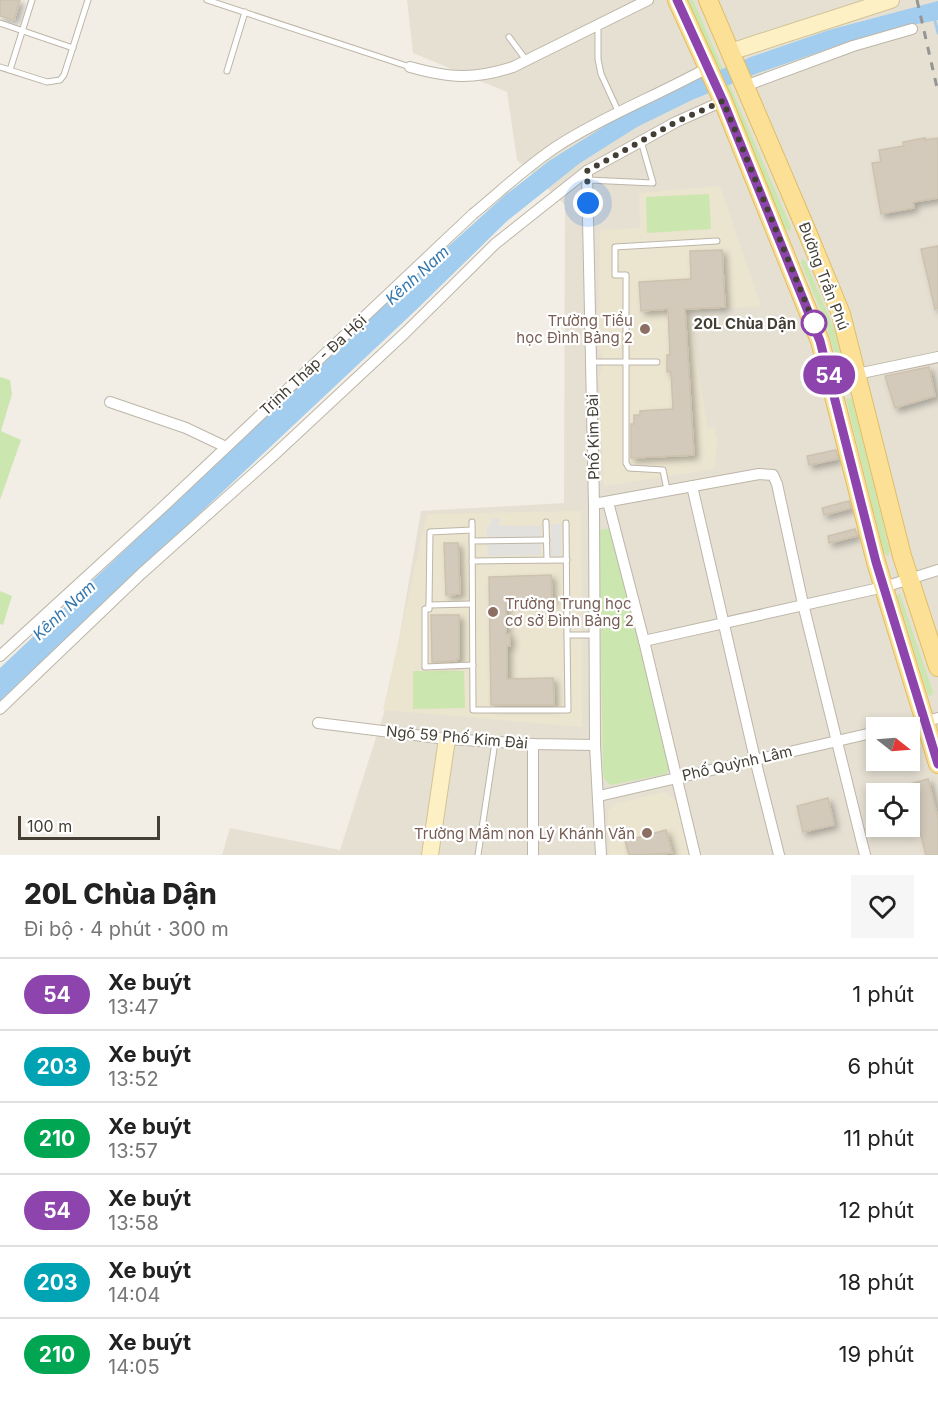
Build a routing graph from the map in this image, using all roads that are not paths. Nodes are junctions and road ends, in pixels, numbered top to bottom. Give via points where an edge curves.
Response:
1 (32, 0) edge
2 (87, 0) edge
3 (207, 0) edge
4 (648, 0) edge
5 (677, 0) edge
6 (708, 0) edge
7 (891, 0) edge
8 (245, 12) junction
9 (0, 23) edge
10 (598, 24) junction
11 (912, 29) dead end
12 (22, 31) junction
13 (509, 37) dead end
14 (73, 48) junction
15 (732, 57) junction
16 (526, 60) junction
17 (0, 67) edge
18 (410, 67) joint
19 (10, 70) junction
20 (710, 70) junction
21 (227, 71) dead end
22 (744, 85) junction
23 (722, 98) junction
24 (619, 113) junction
25 (641, 141) junction
26 (587, 175) junction
27 (717, 241) dead end
28 (813, 246) junction
29 (786, 256) junction
30 (938, 357) edge
31 (591, 362) junction
32 (625, 362) junction
33 (657, 362) dead end
34 (857, 374) junction
35 (110, 402) dead end
36 (226, 447) junction
37 (692, 486) junction
38 (667, 490) junction
39 (608, 502) junction
40 (594, 504) junction
41 (472, 522) dead end
42 (546, 522) dead end
43 (566, 523) dead end
44 (472, 530) junction
45 (547, 540) junction
46 (472, 541) junction
47 (547, 560) junction
48 (567, 560) junction
49 (472, 561) junction
50 (938, 570) edge
51 (909, 578) junction
52 (884, 587) junction
53 (472, 604) junction
54 (803, 604) junction
55 (429, 605) junction
56 (723, 622) junction
57 (567, 635) junction
58 (595, 635) junction
59 (644, 641) junction
60 (0, 656) edge
61 (473, 665) junction
62 (938, 667) edge
63 (0, 709) edge
64 (931, 720) edge
65 (318, 723) dead end
66 (866, 734) edge
67 (447, 739) junction
68 (838, 741) junction
69 (495, 742) junction
70 (533, 744) junction
71 (596, 745) junction
72 (755, 759) junction
73 (938, 764) edge
74 (676, 777) junction
75 (599, 796) junction
76 (430, 855) edge
77 (478, 855) edge
78 (533, 855) edge
79 (601, 855) edge
80 (695, 855) edge
81 (779, 855) edge
82 (865, 855) edge

1 - 12 lane
2 - 14 lane
3 - 8 lane
4 - 10 street
5 - 20 main road, Đường Trần Phú
6 - 15 main road, Đường Trần Phú
7 - 15 main road
8 - 18 lane
8 - 21 lane
9 - 12 lane
10 - 16 street
10 - 24 lane via 601,74
11 - 22 street
12 - 14 lane
12 - 19 lane
13 - 16 lane
14 - 19 lane via 60,80 47,82
15 - 22 main road, Đường Trần Phú
16 - 18 street via 464,78
17 - 19 lane
20 - 23 main road, Đường Trần Phú
20 - 24 street, Trịnh Tháp - Đa Hội
22 - 28 main road, Đường Trần Phú
23 - 25 street
23 - 29 main road, Đường Trần Phú
24 - 36 street, Trịnh Tháp - Đa Hội via 557,146 473,214
25 - 26 street
25 - 26 lane via 653,183
26 - 31 street, Phố Kim Đài
26 - 63 street via 495,244 406,332
27 - 32 lane via 615,247 615,275 626,275
28 - 29 main road
28 - 34 main road, Đường Trần Phú via 843,321
29 - 52 main road, Đường Trần Phú via 820,341
30 - 34 street
31 - 32 lane
31 - 40 street, Phố Kim Đài
32 - 33 lane
32 - 38 lane via 626,464 629,468 663,471
34 - 51 main road, Đường Trần Phú
35 - 36 street via 186,428
36 - 60 street, Trịnh Tháp - Đa Hội
37 - 38 street
37 - 54 street via 773,475
37 - 56 street
38 - 39 street
39 - 40 street
39 - 59 street
40 - 58 street, Phố Kim Đài
41 - 44 lane
42 - 45 lane
43 - 48 lane
44 - 46 lane
44 - 55 lane via 430,532
45 - 46 lane
45 - 47 lane
46 - 49 lane
47 - 48 lane
47 - 49 lane
48 - 57 lane
49 - 53 lane
50 - 51 street
51 - 52 street
51 - 62 main road, Đường Trần Phú
52 - 54 street
52 - 64 main road, Đường Trần Phú
53 - 55 lane
53 - 61 lane
54 - 56 street
54 - 68 street
55 - 61 lane via 425,609 425,667
56 - 59 street
56 - 72 street
57 - 58 lane
57 - 61 lane via 568,710 473,710
58 - 71 street, Phố Kim Đài
59 - 74 street
64 - 73 main road, Đường Trần Phú
65 - 67 street, Ngõ 59 Phố Kim Đài
66 - 68 street, Phố Quỳnh Lâm
67 - 69 street, Ngõ 59 Phố Kim Đài
67 - 76 main road
68 - 72 street, Phố Quỳnh Lâm
68 - 82 street
69 - 70 street, Ngõ 59 Phố Kim Đài
69 - 77 lane
70 - 71 street, Ngõ 59 Phố Kim Đài
70 - 78 street
71 - 75 street, Phố Kim Đài
72 - 74 street, Phố Quỳnh Lâm
72 - 81 street
74 - 75 street, Phố Quỳnh Lâm
74 - 80 street
75 - 79 street, Phố Kim Đài

